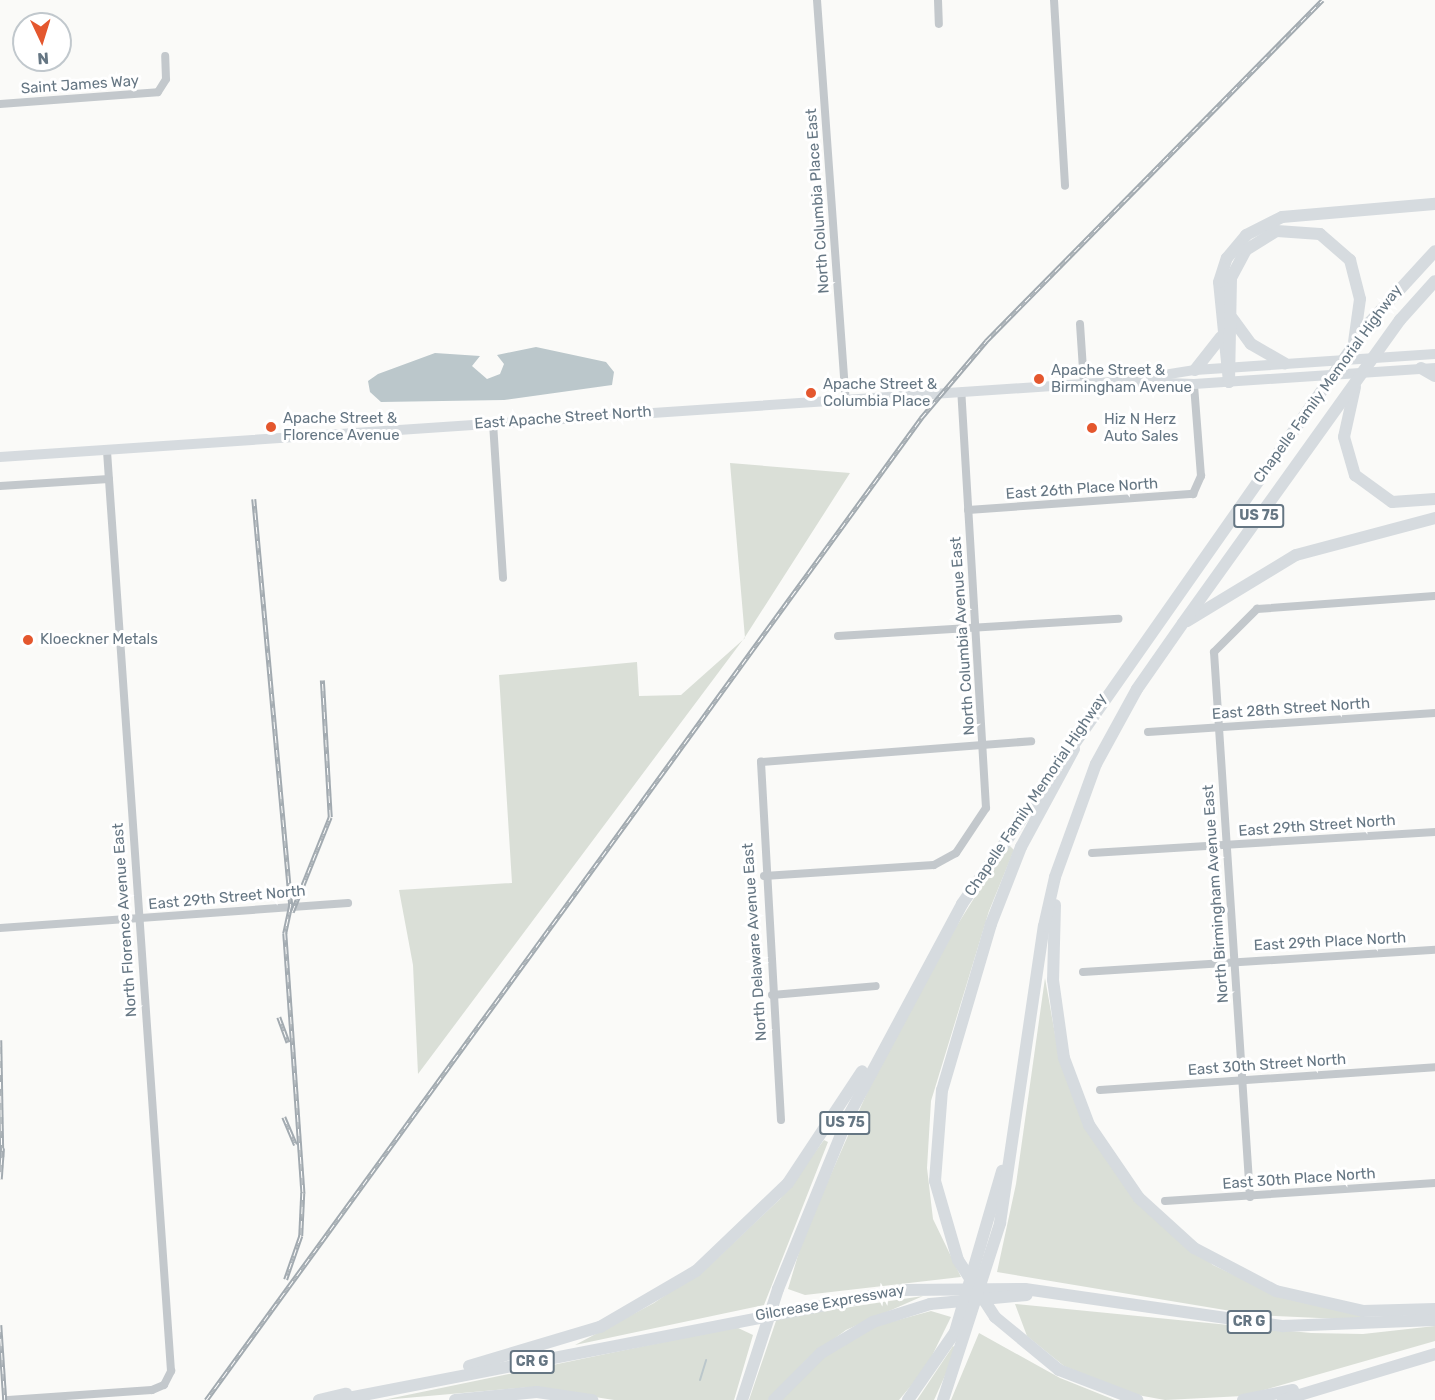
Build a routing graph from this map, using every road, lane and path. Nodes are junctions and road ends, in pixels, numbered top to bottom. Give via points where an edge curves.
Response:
1 (817, 0) edge
2 (938, 0) edge
3 (1054, 0) edge
4 (939, 24) dead end
5 (165, 56) dead end
6 (0, 104) edge
7 (1065, 186) dead end
8 (1435, 204) edge
9 (1435, 251) edge
10 (1435, 281) edge
11 (1230, 314) junction
12 (1364, 321) junction
13 (1080, 324) dead end
14 (1222, 336) junction
15 (1435, 354) edge
16 (1285, 364) junction
17 (1228, 368) junction
18 (1421, 368) junction
19 (1435, 368) edge
20 (1195, 370) junction
21 (1435, 376) edge
22 (1358, 378) junction
23 (1126, 381) junction
24 (1229, 382) junction
25 (1084, 384) junction
26 (1194, 384) junction
27 (961, 392) junction
28 (846, 400) junction
29 (493, 423) junction
30 (107, 450) junction
31 (0, 457) edge
32 (109, 479) junction
33 (0, 486) edge
34 (1435, 499) edge
35 (968, 510) junction
36 (1435, 518) edge
37 (503, 578) dead end
38 (1435, 596) edge
39 (1118, 619) dead end
40 (1183, 623) junction
41 (977, 627) junction
42 (838, 636) dead end
43 (1100, 700) junction
44 (1435, 712) edge
45 (1219, 728) junction
46 (1148, 732) dead end
47 (1031, 741) dead end
48 (984, 744) junction
49 (1435, 832) edge
50 (1227, 845) junction
51 (1092, 853) dead end
52 (764, 876) junction
53 (1055, 877) junction
54 (348, 903) dead end
55 (139, 919) junction
56 (0, 928) edge
57 (1435, 950) edge
58 (1232, 962) junction
59 (926, 965) junction
60 (1083, 972) dead end
61 (876, 986) dead end
62 (772, 995) junction
63 (1435, 1067) edge
64 (1242, 1080) junction
65 (1100, 1090) dead end
66 (1019, 1103) junction
67 (781, 1120) dead end
68 (1435, 1183) edge
69 (1250, 1197) junction
70 (1166, 1201) dead end
71 (1024, 1292) junction
72 (1435, 1309) edge
73 (1435, 1320) edge
74 (1435, 1354) edge
75 (1362, 1377) junction
76 (8, 1400) edge
77 (319, 1400) edge
78 (338, 1400) edge
79 (455, 1400) edge
80 (592, 1400) edge
81 (742, 1400) edge
82 (774, 1400) edge
83 (908, 1400) edge
84 (943, 1400) edge
85 (1137, 1400) edge
86 (1243, 1400) edge
87 (1285, 1400) edge

1 - 28 street, North Columbia Place East
2 - 4 street
3 - 7 street
5 - 6 street, Saint James Way via 166,79 158,92
8 - 14 highway via 1282,217 1251,230 1234,247 1220,275
9 - 12 highway, Chapelle Family Memorial Highway
10 - 22 highway, Chapelle Family Memorial Highway / US 75 via 1400,320
11 - 12 highway via 1231,278 1242,255 1263,237 1297,229 1327,237 1350,260 1359,283
11 - 16 highway via 1251,344
11 - 17 highway
12 - 43 highway, Chapelle Family Memorial Highway / US 75 via 1353,346
13 - 25 street
14 - 17 highway
14 - 20 highway
15 - 16 main road, East Apache Street North
16 - 17 main road, East Apache Street North
17 - 20 main road, East Apache Street North
17 - 24 highway
18 - 19 main road, East Apache Street North
18 - 21 highway
18 - 24 main road, East Apache Street North
20 - 23 main road, East Apache Street North
22 - 34 highway via 1348,411 1345,452 1360,482 1401,504
22 - 40 highway, Chapelle Family Memorial Highway / US 75
23 - 25 main road, East Apache Street North
23 - 26 main road, East Apache Street North
24 - 26 main road, East Apache Street North
25 - 27 main road, East Apache Street North
26 - 35 street, East 26th Place North via 1201,476 1197,491
27 - 28 main road, East Apache Street North
27 - 35 street, North Columbia Avenue East
28 - 29 main road, East Apache Street North
29 - 30 main road, East Apache Street North
29 - 37 street
30 - 31 main road, East Apache Street North
30 - 32 street, North Florence Avenue East
32 - 33 street
32 - 55 street, North Florence Avenue East
35 - 41 street, North Columbia Avenue East
36 - 40 highway via 1296,555
38 - 45 street, North Birmingham Avenue East via 1257,609 1214,652
39 - 41 street
40 - 53 highway, Chapelle Family Memorial Highway / US 75 via 1110,737
41 - 42 street
41 - 48 street, North Columbia Avenue East
43 - 59 highway, Chapelle Family Memorial Highway / US 75 via 1004,838
43 - 85 highway via 1003,888 942,1090 935,1181 958,1260 995,1317 1023,1344 1068,1375
44 - 45 street, East 28th Street North
45 - 46 street, East 28th Street North
45 - 50 street, North Birmingham Avenue East
47 - 48 street
48 - 52 street, North Columbia Avenue East via 986,808 956,853 943,862
48 - 52 street, North Delaware Avenue East via 760,762
49 - 50 street, East 29th Street North
50 - 51 street, East 29th Street North
50 - 58 street, North Birmingham Avenue East
52 - 62 street, North Delaware Avenue East
53 - 66 highway, Chapelle Family Memorial Highway / US 75
53 - 72 highway via 1053,980 1064,1058 1089,1125 1139,1198 1194,1248 1276,1291 1364,1311
54 - 55 street, East 29th Street North
55 - 56 street, East 29th Street North
55 - 76 street, North Florence Avenue East via 171,1371 164,1385
57 - 58 street, East 29th Place North
58 - 60 street, East 29th Place North
58 - 64 street, North Birmingham Avenue East
59 - 77 highway via 809,1157 750,1224 683,1280 600,1327 538,1350
59 - 81 highway, Chapelle Family Memorial Highway / US 75 via 824,1173
61 - 62 street
62 - 67 street, North Delaware Avenue East
63 - 64 street, East 30th Street North
64 - 65 street, East 30th Street North
64 - 69 street, North Birmingham Avenue East
66 - 83 highway via 979,1263 955,1332
66 - 84 highway, Chapelle Family Memorial Highway / US 75 via 988,1272
68 - 69 street, East 30th Place North
69 - 70 street, East 30th Place North
71 - 73 highway, CR G via 1064,1293 1283,1326
71 - 78 highway, Gilcrease Expressway / CR G via 935,1287 810,1304
71 - 82 highway via 930,1304 847,1335 809,1363
74 - 75 highway
75 - 86 highway
75 - 87 highway
79 - 80 highway via 537,1392

